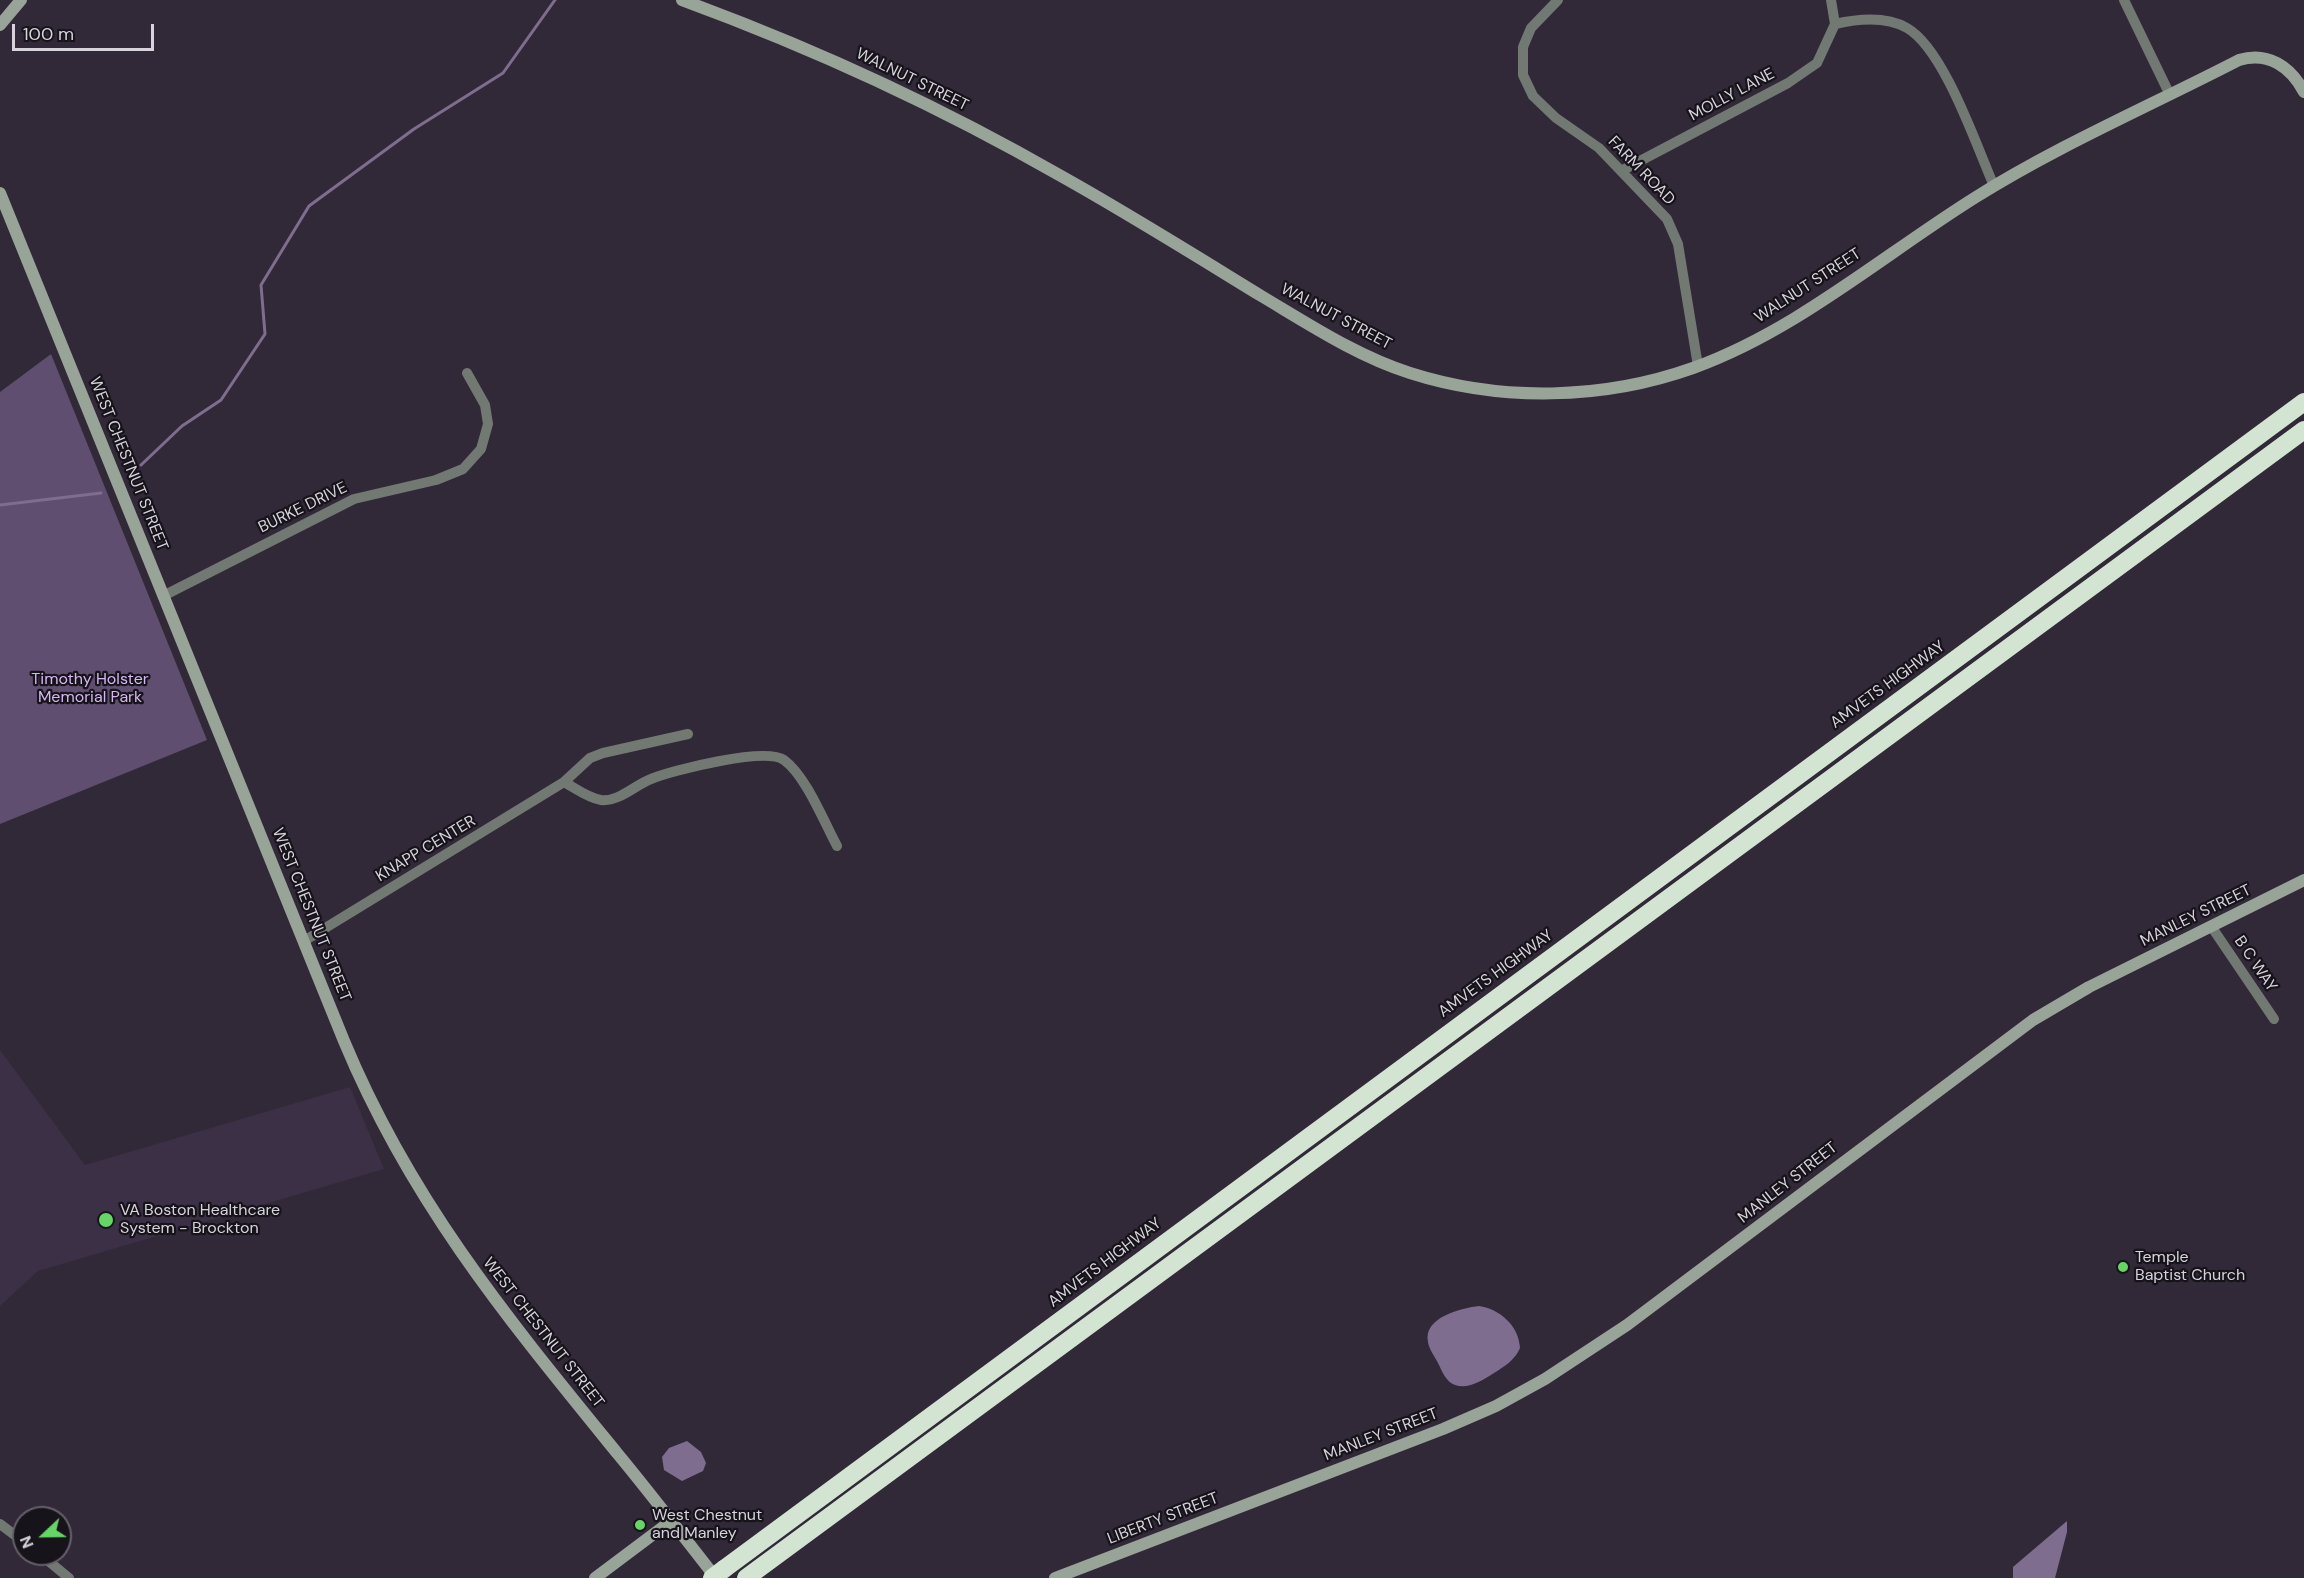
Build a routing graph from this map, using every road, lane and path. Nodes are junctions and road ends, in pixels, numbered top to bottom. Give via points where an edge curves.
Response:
1 (21, 0) edge
2 (682, 0) edge
3 (1558, 0) edge
4 (1831, 0) edge
5 (2124, 0) edge
6 (1835, 24) junction
7 (0, 25) edge
8 (2304, 92) edge
9 (2170, 95) junction
10 (1621, 171) junction
11 (1994, 186) junction
12 (0, 193) edge
13 (1698, 366) junction
14 (467, 373) dead end
15 (2304, 402) edge
16 (2304, 430) edge
17 (163, 596) junction
18 (688, 734) dead end
19 (564, 782) junction
20 (837, 846) dead end
21 (2304, 880) edge
22 (2211, 926) junction
23 (304, 941) junction
24 (2274, 1019) dead end
25 (1282, 1491) joint
26 (671, 1521) junction
27 (54, 1566) edge
28 (717, 1575) edge
29 (69, 1578) edge
30 (595, 1578) edge
31 (746, 1578) edge
32 (1055, 1578) edge

1 - 7 main road
2 - 13 main road, WALNUT STREET via 783,38 971,127 1321,331 1410,373 1481,389 1552,394 1631,386
3 - 10 street, FARM ROAD via 1531,28 1523,47 1523,75 1533,96 1556,118 1599,148
4 - 6 street
5 - 9 street
6 - 10 street, MOLLY LANE via 1817,63
6 - 11 street via 1887,21 1906,27 1926,43
8 - 9 main road, WALNUT STREET via 2285,67 2255,57 2239,60
9 - 11 main road, WALNUT STREET
10 - 13 street, FARM ROAD via 1667,219 1678,244
11 - 13 main road, WALNUT STREET via 1783,324
12 - 17 main road, WEST CHESTNUT STREET
14 - 17 street, BURKE DRIVE via 485,405 488,424 481,449 463,469 436,480 354,499
15 - 28 highway, AMVETS HIGHWAY
16 - 31 highway
17 - 23 main road, WEST CHESTNUT STREET
18 - 19 street, KNAPP CENTER via 595,755
19 - 20 street via 608,800 668,773 773,756 786,761 797,775
19 - 23 street, KNAPP CENTER
21 - 22 main road, MANLEY STREET
22 - 24 street, B C WAY
22 - 25 main road, MANLEY STREET via 2089,987 2033,1020 1567,1366 1479,1413
23 - 26 main road, WEST CHESTNUT STREET via 370,1099 430,1209 496,1302
25 - 32 main road, LIBERTY STREET
26 - 28 main road, WEST CHESTNUT STREET
26 - 30 main road
27 - 29 street

